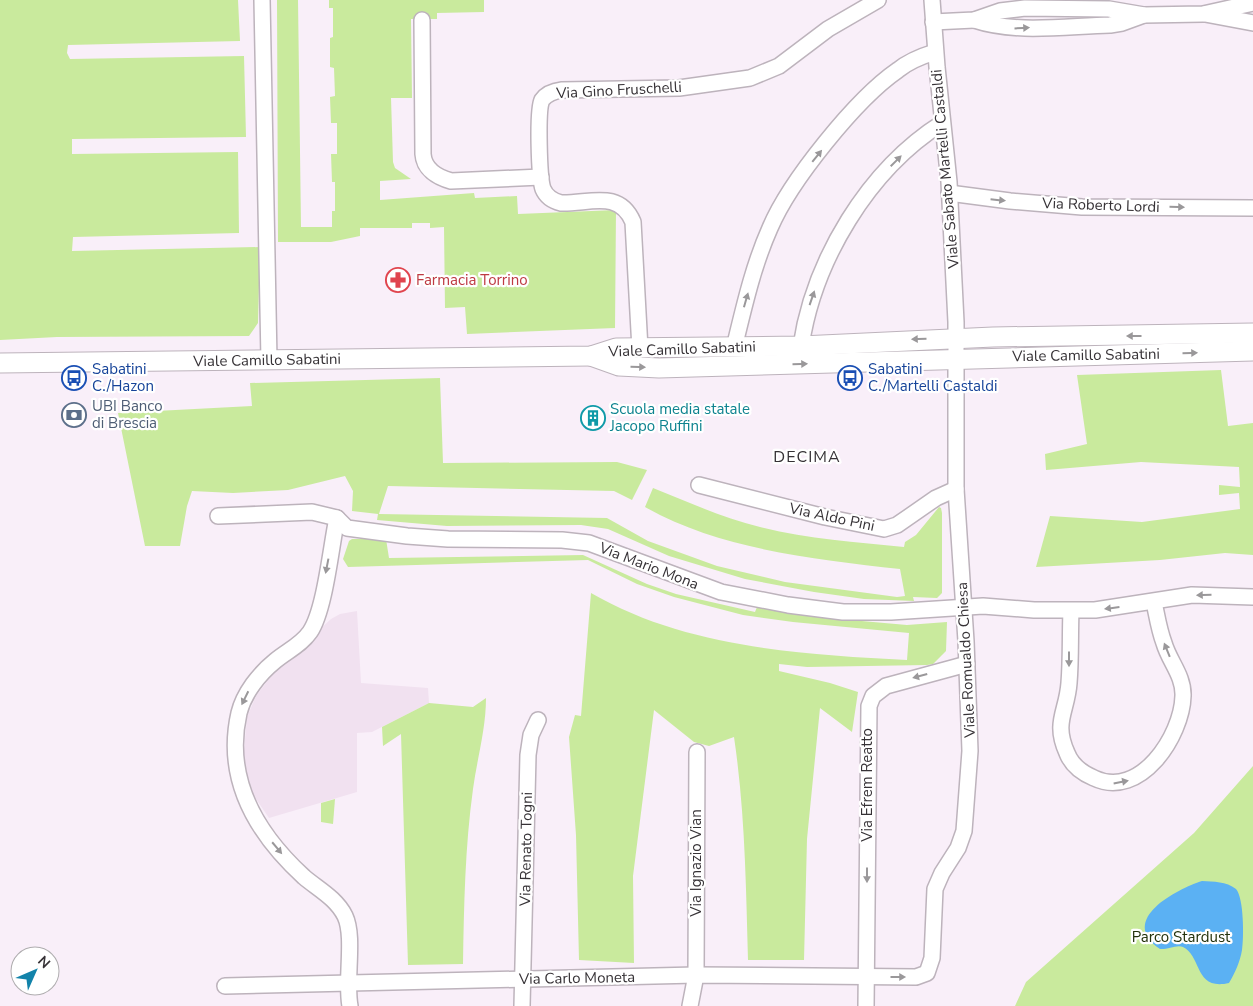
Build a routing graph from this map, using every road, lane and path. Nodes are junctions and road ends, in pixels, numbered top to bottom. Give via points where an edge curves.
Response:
1 (262, 0) edge
2 (878, 0) edge
3 (932, 0) edge
4 (1253, 3) edge
5 (856, 6) edge
6 (1203, 14) junction
7 (422, 20) dead end
8 (934, 22) junction
9 (1253, 24) edge
10 (935, 52) junction
11 (942, 123) junction
12 (541, 177) junction
13 (949, 193) junction
14 (1253, 208) edge
15 (1253, 333) edge
16 (957, 338) junction
17 (801, 346) junction
18 (734, 348) junction
19 (640, 349) junction
20 (1253, 351) edge
21 (591, 356) junction
22 (958, 358) junction
23 (269, 360) junction
24 (1, 364) edge
25 (699, 485) dead end
26 (956, 489) junction
27 (218, 516) dead end
28 (337, 518) junction
29 (1253, 597) edge
30 (1154, 602) junction
31 (964, 606) junction
32 (1071, 611) junction
33 (968, 664) junction
34 (538, 720) dead end
35 (697, 752) dead end
36 (927, 973) joint
37 (696, 975) junction
38 (868, 977) junction
39 (522, 980) junction
40 (347, 982) junction
41 (225, 986) dead end
42 (350, 1006) edge
43 (522, 1006) edge
44 (690, 1006) edge
45 (866, 1006) edge

1 - 23 street
2 - 5 street, Via Gino Fruschelli
3 - 8 street, Viale Sabato Martelli Castaldi
4 - 6 street
5 - 12 street, Via Gino Fruschelli via 780,66 750,78 698,86 553,92 544,98 538,112
6 - 8 street via 1144,15 1110,25 1020,28 1000,28 974,20
6 - 9 street
7 - 12 street via 423,154 430,170 451,181
8 - 10 street, Viale Sabato Martelli Castaldi
10 - 11 street, Viale Sabato Martelli Castaldi
18 -> 10 street via 762,248 774,217 793,187 835,133 878,86 908,63
11 - 13 street, Viale Sabato Martelli Castaldi
17 -> 11 street via 818,281 852,216 890,167
12 - 19 street, Via Gino Fruschelli via 546,193 556,202 616,202 630,216 633,222
13 -> 14 street, Via Roberto Lordi via 1082,207
13 - 16 street, Viale Sabato Martelli Castaldi
15 -> 16 street, Viale Camillo Sabatini
16 -> 17 street, Viale Camillo Sabatini
16 - 22 street, Viale Romualdo Chiesa
17 - 18 street, Viale Camillo Sabatini
18 - 19 street, Viale Camillo Sabatini
19 - 21 street, Viale Camillo Sabatini via 616,348
22 -> 20 street, Viale Camillo Sabatini
21 -> 22 street, Viale Camillo Sabatini via 619,366 659,368
21 - 23 street, Viale Camillo Sabatini
22 - 26 street, Viale Romualdo Chiesa
23 - 24 street, Viale Camillo Sabatini
25 - 26 street, Via Aldo Pini via 825,518 884,529
26 - 31 street, Viale Romualdo Chiesa
27 - 28 street, Via Mario Mona via 312,512
28 - 31 street, Via Mario Mona via 347,528 407,536 589,543 721,592 802,607 861,613
28 -> 40 street via 317,619 303,640 269,666 248,692 239,713 236,752 242,791 260,828 291,864 330,897 344,914 349,930
29 -> 30 street, Via Mario Mona via 1202,594
30 -> 32 street, Via Mario Mona
32 -> 30 street via 1069,688 1060,721 1064,746 1070,760 1084,773 1105,782 1121,784 1138,776 1156,759 1170,736 1183,700 1181,681 1164,644
31 - 32 street, Via Mario Mona
31 - 33 street, Viale Romualdo Chiesa
33 - 36 street, Viale Romualdo Chiesa via 970,751 965,826 958,848 935,889 932,962
33 -> 38 street, Via Efrem Reatto via 890,684 877,692 869,706
34 - 39 street, Via Renato Togni via 531,735 528,755
35 - 37 street, Via Ignazio Vian
38 -> 36 street, Via Carlo Moneta via 921,976
37 - 38 street, Via Carlo Moneta
37 - 39 street, Via Carlo Moneta
37 - 44 street, Via Ignazio Vian
38 - 45 street, Via Efrem Reatto
39 - 40 street, Via Carlo Moneta
39 - 43 street, Via Renato Togni
40 - 41 street, Via Carlo Moneta
40 - 42 street

